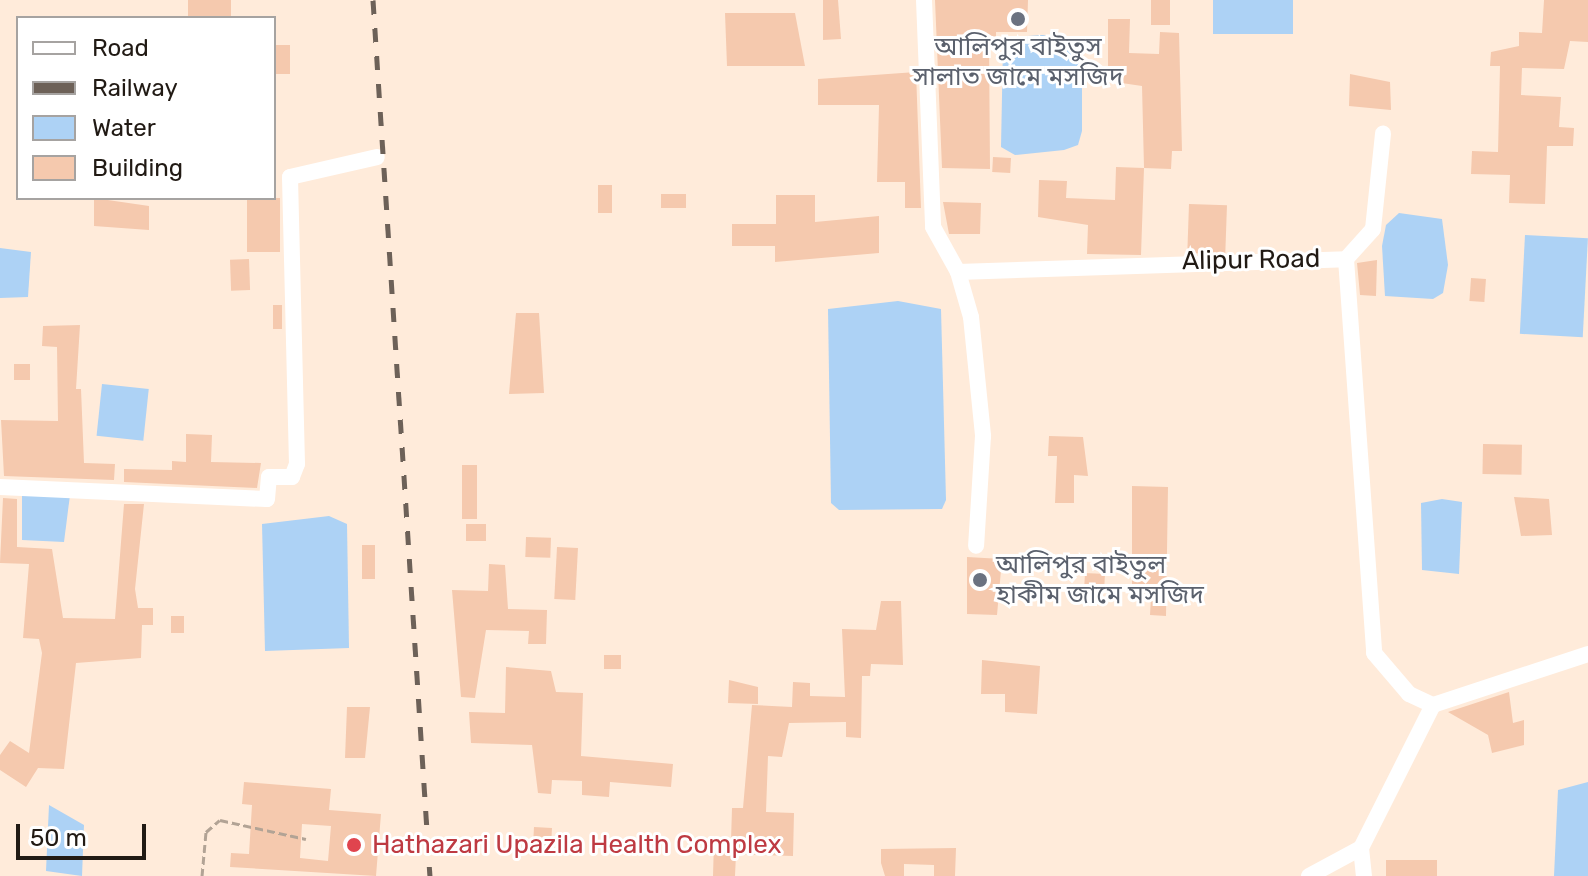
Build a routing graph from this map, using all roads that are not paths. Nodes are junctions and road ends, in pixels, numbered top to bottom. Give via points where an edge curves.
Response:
1 (924, 0) edge
2 (1383, 134) dead end
3 (377, 157) dead end
4 (1346, 259) junction
5 (958, 272) junction
6 (0, 487) edge
7 (976, 546) dead end
8 (1588, 654) edge
9 (1433, 705) junction
10 (1361, 848) junction
11 (1309, 876) edge
12 (1364, 876) edge

1 - 5 street via 933,227
2 - 4 street via 1373,229
3 - 6 street via 290,177 297,464 292,477 269,477 267,499
4 - 5 street, Alipur Road
4 - 9 street, Alipur Road via 1374,653 1409,694
5 - 7 street via 971,317 983,436
8 - 9 street
9 - 10 street
10 - 11 street
10 - 12 street

